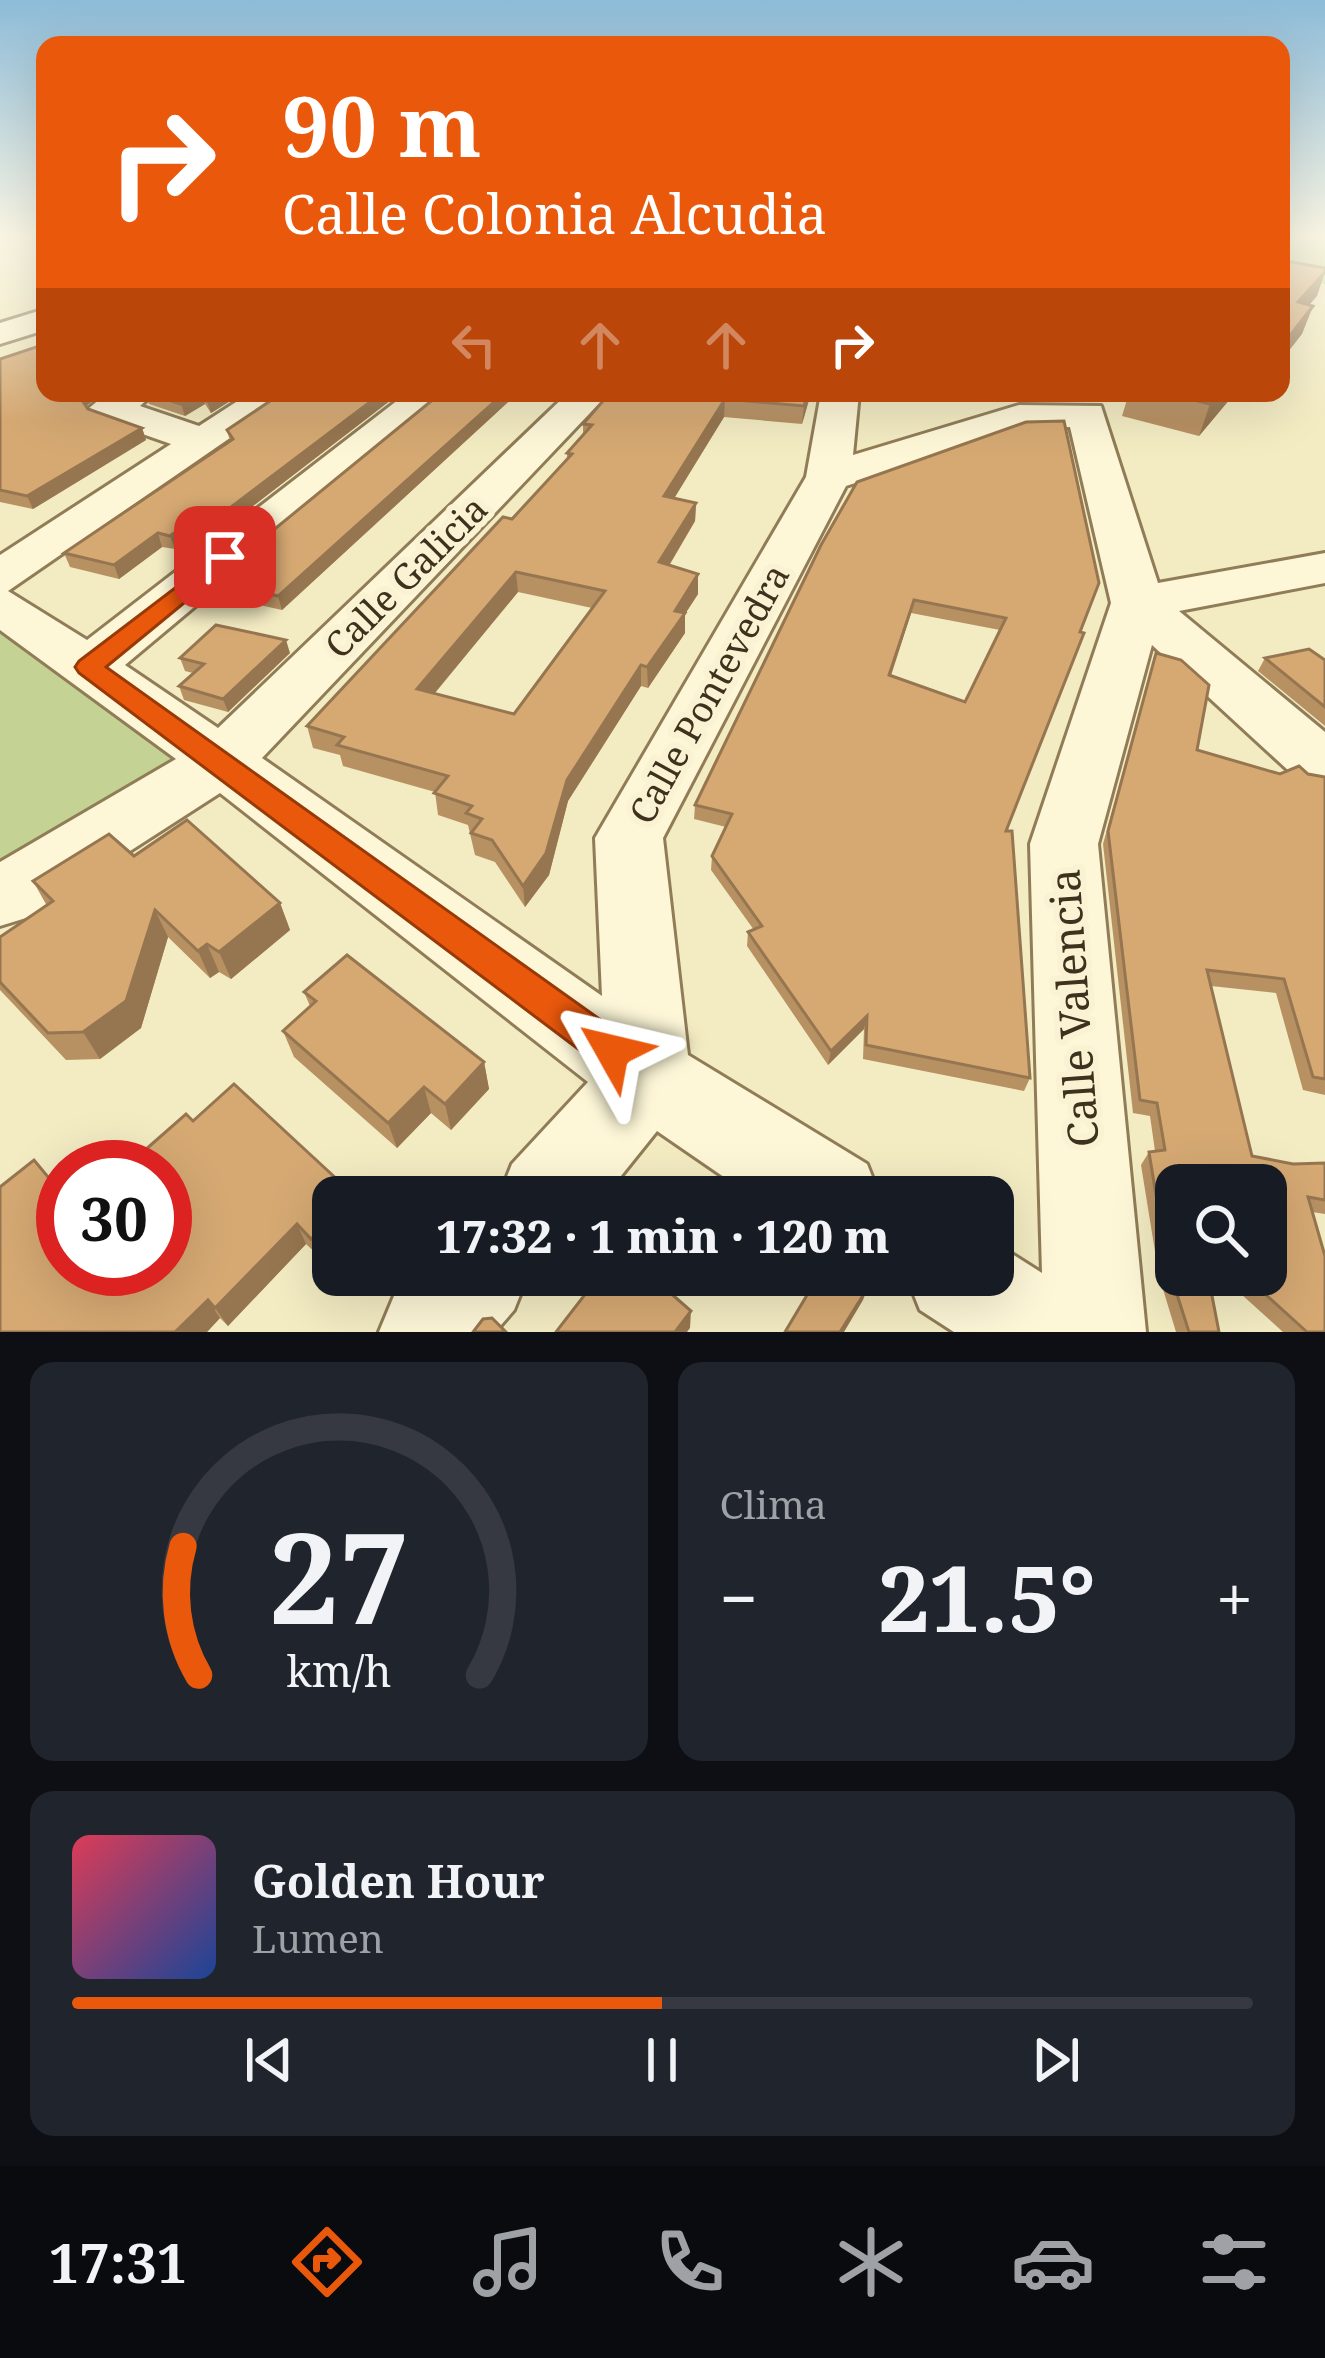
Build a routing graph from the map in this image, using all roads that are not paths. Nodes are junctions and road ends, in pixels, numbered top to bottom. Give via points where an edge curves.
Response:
1 (36, 322) edge
2 (0, 334) edge
3 (120, 402) edge
4 (262, 402) edge
5 (419, 402) edge
6 (581, 402) edge
7 (839, 402) edge
8 (1096, 403) edge
9 (203, 441) junction
10 (828, 478) junction
11 (1325, 568) edge
12 (0, 578) edge
13 (1137, 603) junction
14 (0, 605) edge
15 (88, 667) junction
16 (222, 761) junction
17 (1325, 766) edge
18 (0, 897) edge
19 (648, 1077) junction
20 (563, 1176) edge
21 (801, 1176) edge
22 (461, 1296) edge
23 (988, 1296) edge
24 (430, 1332) edge
25 (1044, 1332) edge
26 (1095, 1332) edge

1 - 2 street
3 - 9 street via 108,409
4 - 9 street
5 - 15 street
6 - 16 street, Calle Galicia
7 - 10 street, Calle Pontevedra
8 - 10 street via 1019,417
8 - 13 street
9 - 12 street
10 - 19 street, Calle Pontevedra via 629,838
11 - 13 street
13 - 17 street
13 - 26 street, Calle Valencia via 1064,844
14 - 15 street
15 - 16 street
16 - 18 street, Calle Galicia
16 - 19 street
19 - 20 street
19 - 21 street
22 - 24 street
23 - 25 street

